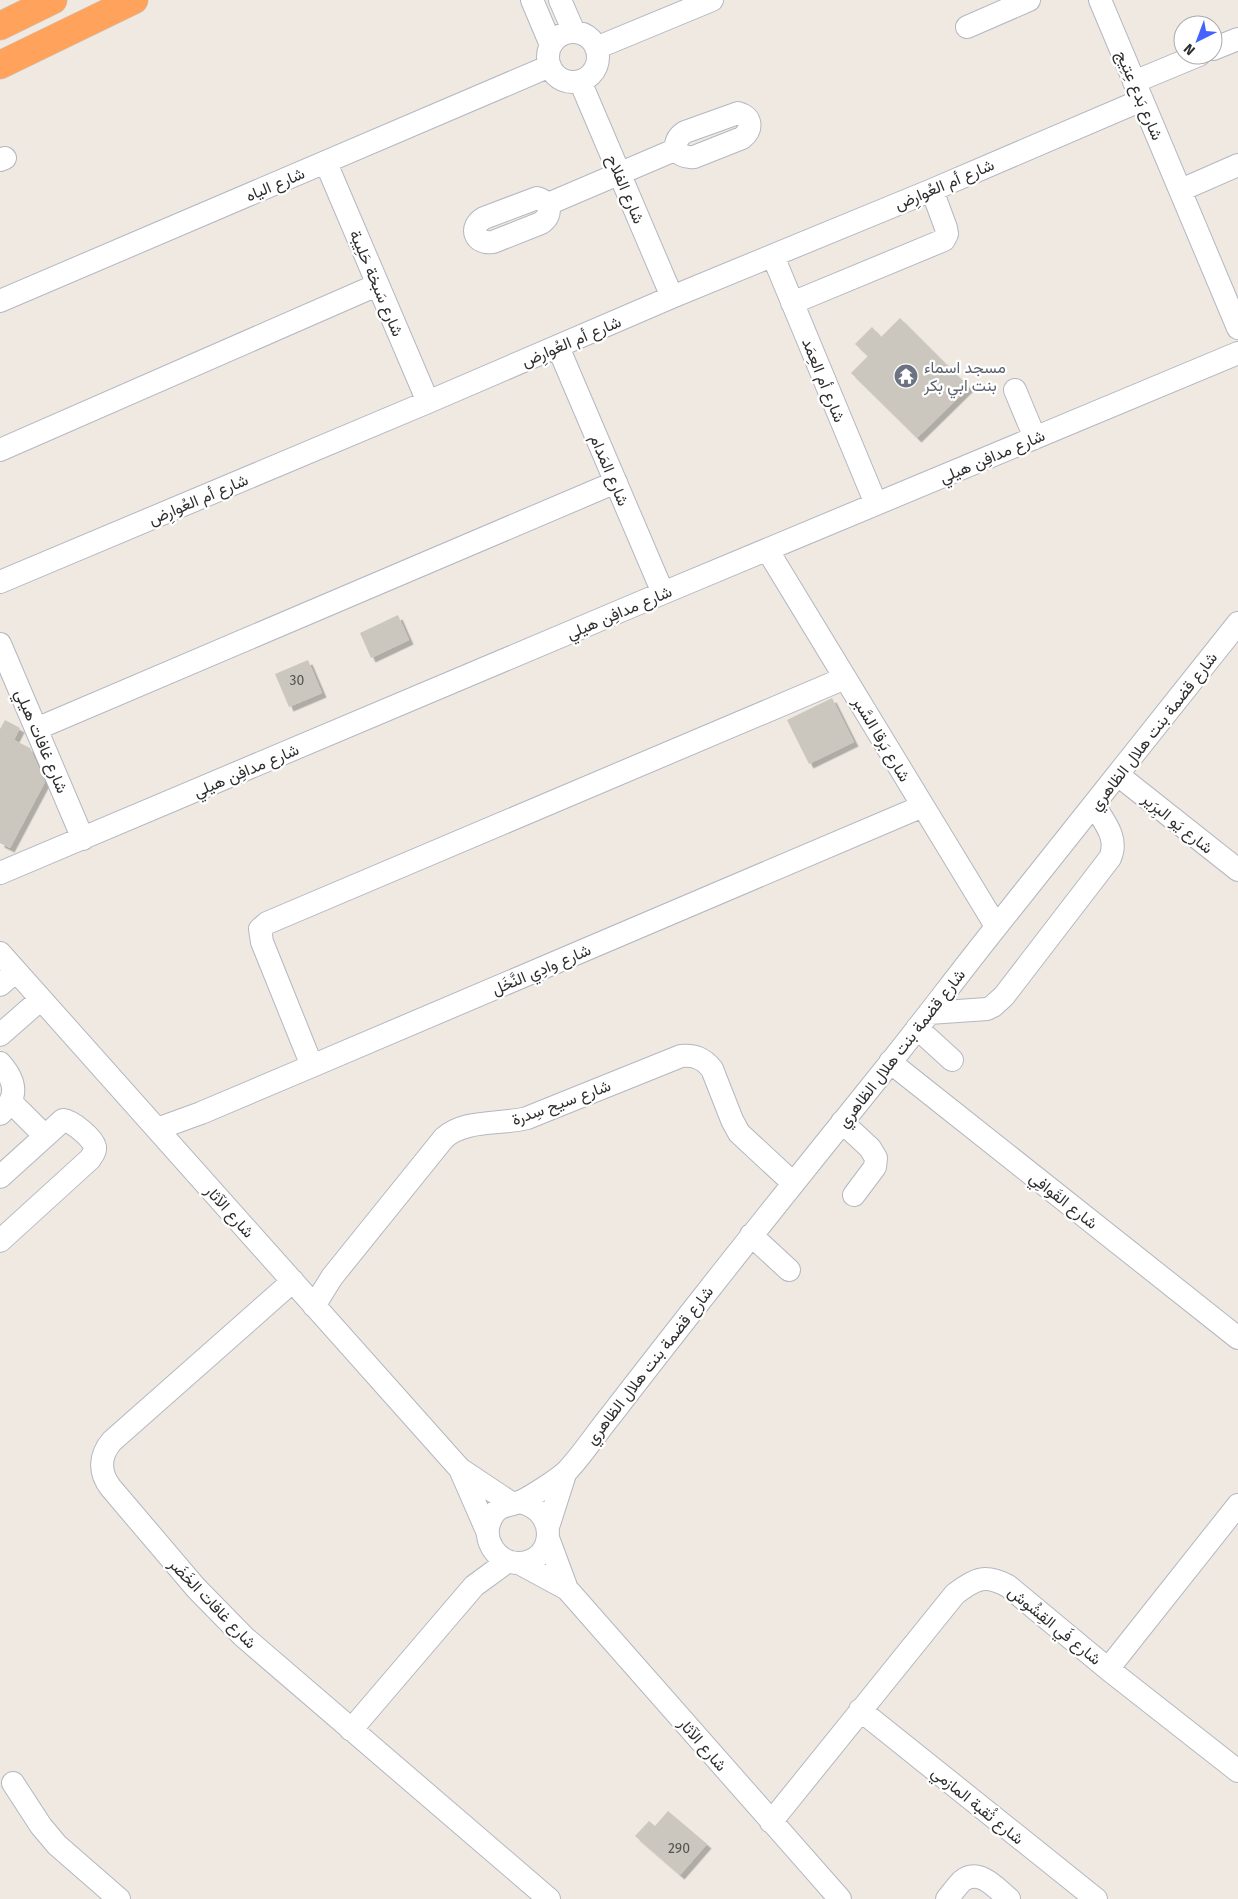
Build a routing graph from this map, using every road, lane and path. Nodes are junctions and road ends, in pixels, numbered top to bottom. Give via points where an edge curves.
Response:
1 (53, 0) edge
2 (134, 0) edge
3 (532, 0) edge
4 (560, 0) edge
5 (1030, 0) edge
6 (1100, 0) edge
7 (701, 2) edge
8 (0, 26) edge
9 (967, 27) dead end
10 (574, 32) junction
11 (1238, 39) edge
12 (1223, 45) edge
13 (596, 48) junction
14 (551, 56) junction
15 (0, 65) edge
16 (1182, 65) edge
17 (580, 81) junction
18 (1138, 91) junction
19 (677, 149) dead end
20 (326, 163) junction
21 (1238, 165) edge
22 (619, 172) junction
23 (932, 190) junction
24 (1181, 190) junction
25 (548, 204) dead end
26 (773, 256) junction
27 (378, 285) junction
28 (672, 297) junction
29 (0, 301) edge
30 (792, 302) junction
31 (1238, 328) edge
32 (558, 346) junction
33 (1238, 353) edge
34 (1015, 390) dead end
35 (428, 402) junction
36 (1035, 438) junction
37 (0, 450) edge
38 (616, 482) junction
39 (876, 504) junction
40 (768, 551) junction
41 (0, 582) edge
42 (663, 593) junction
43 (1238, 623) edge
44 (0, 644) edge
45 (845, 678) junction
46 (8, 687) edge
47 (36, 729) junction
48 (1118, 775) junction
49 (1094, 805) junction
50 (923, 806) junction
51 (83, 839) junction
52 (1238, 870) edge
53 (0, 873) edge
54 (996, 926) junction
55 (0, 953) edge
56 (8, 978) edge
57 (41, 999) junction
58 (923, 1021) junction
59 (0, 1035) edge
60 (952, 1060) dead end
61 (890, 1062) junction
62 (0, 1063) edge
63 (312, 1066) junction
64 (6, 1108) edge
65 (842, 1122) junction
66 (157, 1129) junction
67 (45, 1136) junction
68 (0, 1177) edge
69 (793, 1183) junction
70 (854, 1196) dead end
71 (751, 1235) junction
72 (0, 1241) edge
73 (789, 1270) dead end
74 (293, 1281) junction
75 (314, 1306) junction
76 (1238, 1338) edge
77 (460, 1469) junction
78 (565, 1474) junction
79 (515, 1502) junction
80 (1238, 1505) edge
81 (548, 1532) junction
82 (488, 1535) junction
83 (513, 1562) junction
84 (474, 1586) junction
85 (567, 1589) junction
86 (1108, 1668) junction
87 (860, 1710) junction
88 (351, 1730) junction
89 (1238, 1771) edge
90 (13, 1783) dead end
91 (771, 1822) junction
92 (119, 1899) edge
93 (549, 1899) edge
94 (840, 1899) edge
95 (947, 1899) edge
96 (1009, 1899) edge
97 (1096, 1899) edge

1 - 8 highway
2 - 15 highway
3 - 14 street
4 - 10 street
5 - 9 street
6 - 18 street, شارع بَدع عِتِيج
7 - 13 street
10 - 13 street via 587,37
10 - 14 street via 561,36
11 - 12 street
13 - 17 street via 596,68
14 - 17 street via 555,74 562,80
14 - 20 street, شارع الياه
16 - 18 street, شارع أم العُوارِض
17 - 22 street, شارع الفلاح
18 - 23 street, شارع أم العُوارِض
18 - 24 street, شارع بَدع عِتِيج
19 - 22 street
20 - 27 street, شارع سَبخة حَلِيبة
20 - 29 street, شارع الياه
21 - 24 street
22 - 25 street
22 - 28 street, شارع الفلاح
23 - 26 street, شارع أم العُوارِض
23 - 30 street via 946,228 944,240
24 - 31 street, شارع بَدع عِتِيج
26 - 28 street, شارع أم العُوارِض
26 - 30 street, شارع أم العِمَد
27 - 35 street, شارع سَبخة حَلِيبة
27 - 37 street
28 - 32 street, شارع أم العُوارِض
30 - 39 street, شارع أم العِمَد
32 - 35 street, شارع أم العُوارِض
32 - 38 street, شارع المَدام
33 - 36 street, شارع مدافِن هيلي
34 - 36 street
35 - 41 street, شارع أم العُوارِض
36 - 39 street, شارع مدافِن هيلي
38 - 42 street, شارع المَدام
38 - 47 street
39 - 40 street, شارع مدافِن هيلي
40 - 42 street, شارع مدافِن هيلي
40 - 45 street, شارع بَرقا السَّبر
42 - 51 street, شارع مدافِن هيلي
43 - 48 street, شارع قضمة بنت هلال الظاهري
44 - 46 street, شارع غافات هيلي
45 - 50 street, شارع بَرقا السَّبر
45 - 63 street via 267,923 260,929 262,942
46 - 47 street, شارع غافات هيلي
47 - 51 street, شارع غافات هيلي
48 - 49 street, شارع قضمة بنت هلال الظاهري
48 - 52 street, شارع يَو البِرَير
49 - 54 street, شارع قضمة بنت هلال الظاهري
49 - 58 street via 1113,840 1110,858 1004,996 987,1009
50 - 54 street, شارع بَرقا السَّبر
50 - 63 street, شارع وادِي النَّخَل
51 - 53 street, شارع مدافِن هيلي
54 - 58 street, شارع قضمة بنت هلال الظاهري
55 - 56 street, شارع الآثار
56 - 57 street, شارع الآثار
57 - 59 street
57 - 66 street, شارع الآثار
58 - 60 street
58 - 61 street, شارع قضمة بنت هلال الظاهري
61 - 65 street, شارع قضمة بنت هلال الظاهري
61 - 76 street, شارع القَوافِي
62 - 64 street via 13,1087
63 - 66 street, شارع وادِي النَّخَل
64 - 67 street
65 - 69 street, شارع قضمة بنت هلال الظاهري
65 - 70 street via 870,1148 876,1158
66 - 74 street, شارع الآثار
67 - 68 street
67 - 72 street via 58,1123 68,1121 91,1140 94,1153
69 - 71 street, شارع قضمة بنت هلال الظاهري
69 - 75 street, شارع سيح سِدرة via 739,1133 706,1062 681,1056 527,1118 468,1125 451,1132 332,1277
71 - 73 street
71 - 78 street, شارع قضمة بنت هلال الظاهري
74 - 75 street, شارع الآثار
74 - 88 street, شارع غافات الخَضَر via 112,1441 104,1453 102,1468 106,1482 215,1609
75 - 77 street, شارع الآثار
77 - 79 street, شارع الآثار
77 - 82 street, شارع الآثار
78 - 79 street, شارع قضمة بنت هلال الظاهري
78 - 81 street, شارع قضمة بنت هلال الظاهري
79 - 81 street via 538,1509 545,1517
79 - 82 street via 494,1513
80 - 86 street
81 - 83 street via 545,1548 538,1556 529,1561
81 - 85 street, شارع الآثار
82 - 83 street via 492,1549
82 - 84 street
83 - 84 street
83 - 85 street, شارع الآثار
84 - 88 street
85 - 91 street, شارع الآثار
86 - 87 street, شارع فَي القِشُوش via 1008,1586 994,1579 980,1579 955,1594
86 - 89 street, شارع فَي القِشُوش
87 - 91 street, شارع فَي القِشُوش
87 - 97 street, شارع ثُقبة المازمي
88 - 93 street, شارع غافات الخَضَر
90 - 92 street via 57,1845
91 - 94 street, شارع الآثار
95 - 96 street via 962,1881 973,1876 984,1878

